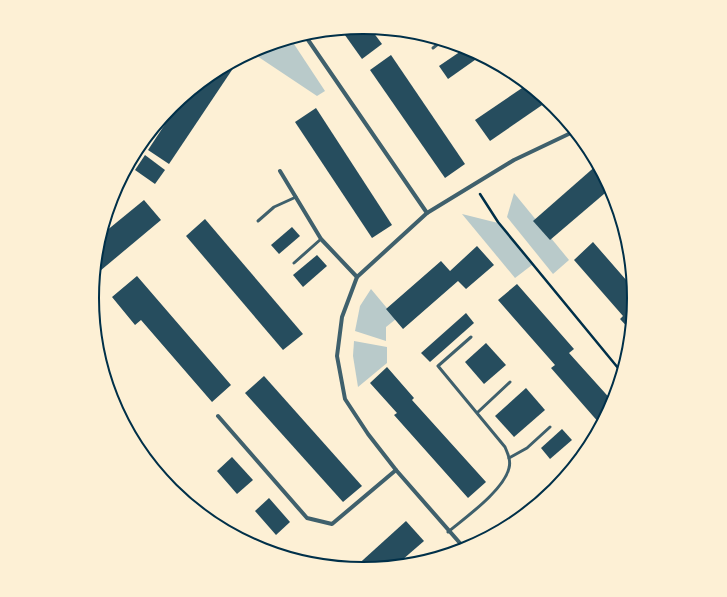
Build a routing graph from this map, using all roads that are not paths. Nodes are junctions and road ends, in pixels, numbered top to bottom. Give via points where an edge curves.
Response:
1 (308, 40) edge
2 (437, 45) edge
3 (433, 48) dead end
4 (570, 133) edge
5 (280, 171) dead end
6 (296, 197) junction
7 (427, 214) junction
8 (258, 221) dead end
9 (321, 239) junction
10 (294, 262) dead end
11 (357, 277) junction
12 (471, 337) dead end
13 (510, 382) dead end
14 (478, 412) junction
15 (218, 416) dead end
16 (550, 427) dead end
17 (509, 458) junction
18 (396, 470) junction
19 (448, 532) junction
20 (461, 545) edge

1 - 7 street
2 - 3 lane
4 - 7 street via 514,160
5 - 6 street
6 - 8 lane via 274,207
6 - 9 street
7 - 11 street
9 - 10 lane
9 - 11 street
11 - 18 street via 342,317 337,356 345,399
12 - 14 lane via 438,366
13 - 14 lane
14 - 17 lane via 506,447
15 - 18 street via 307,518 332,524
16 - 17 lane via 527,448
17 - 19 lane via 506,476 496,489
18 - 19 street
19 - 20 street

